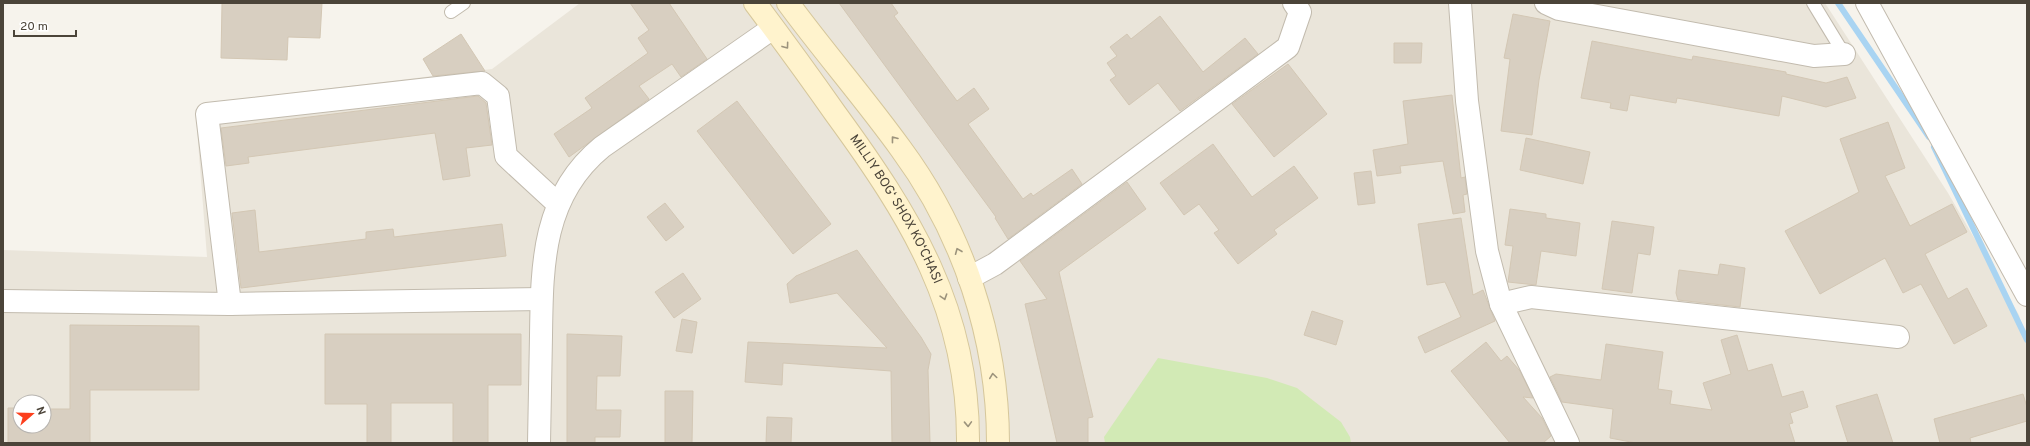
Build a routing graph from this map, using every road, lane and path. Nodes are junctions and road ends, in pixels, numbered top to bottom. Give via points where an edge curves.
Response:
1 (464, 3) edge
2 (755, 3) edge
3 (788, 3) edge
4 (1294, 3) edge
5 (1460, 3) edge
6 (1546, 3) edge
7 (1813, 3) edge
8 (1867, 3) edge
9 (451, 12) dead end
10 (773, 28) junction
11 (1844, 54) joint
12 (558, 204) junction
13 (969, 278) junction
14 (2027, 295) edge
15 (541, 299) junction
16 (3, 301) edge
17 (230, 304) junction
18 (1501, 304) junction
19 (1898, 336) dead end
20 (539, 443) edge
21 (968, 443) edge
22 (998, 443) edge
23 (1568, 443) edge

1 - 9 lane
2 - 10 main road, MILLIY BOG‘ SHOX KO‘CHASI
13 -> 3 main road via 955,244 918,174
4 - 13 street via 1300,12 1288,47 995,264
5 - 18 street via 1467,101 1487,251
6 - 11 street via 1558,9 1814,56
7 - 11 lane
8 - 14 street
10 - 12 street via 588,159
10 -> 21 main road, MILLIY BOG‘ SHOX KO‘CHASI via 874,166 927,257 941,290 961,357
12 - 15 street via 545,251
12 - 17 street via 506,156 498,96 482,83 207,114
22 -> 13 main road via 990,360 978,304
15 - 17 street
15 - 20 street
16 - 17 street
18 - 19 street via 1531,297
18 - 23 street

